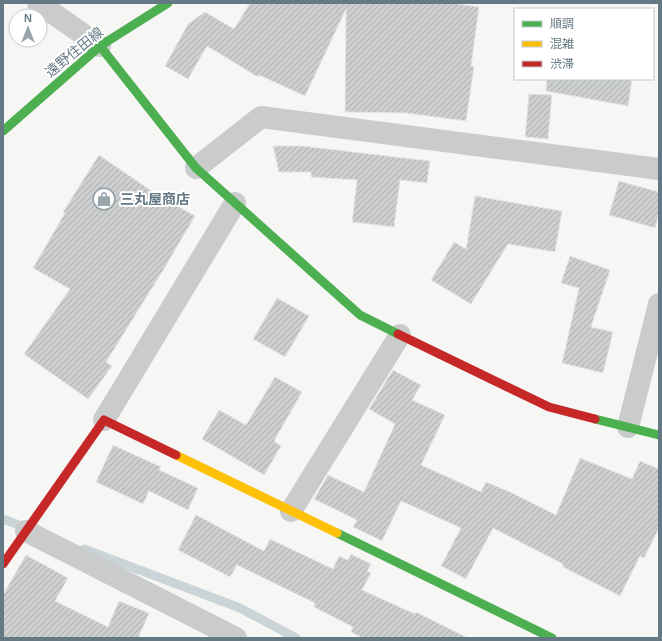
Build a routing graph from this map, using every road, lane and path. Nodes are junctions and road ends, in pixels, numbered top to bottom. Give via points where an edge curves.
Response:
1 (38, 3) edge
2 (168, 3) edge
3 (100, 46) junction
4 (3, 131) edge
5 (196, 168) junction
6 (659, 169) edge
7 (235, 203) junction
8 (659, 304) edge
9 (400, 335) junction
10 (104, 420) junction
11 (628, 427) junction
12 (659, 435) edge
13 (291, 511) junction
14 (26, 531) junction
15 (3, 564) edge
16 (236, 638) edge
17 (552, 638) edge

1 - 3 street
2 - 3 street, 遠野住田線
3 - 4 street, 遠野住田線
3 - 5 street
5 - 6 street via 261,117
5 - 7 street
7 - 9 street via 360,315
7 - 10 street
8 - 11 street
9 - 11 street via 549,407
9 - 13 street
10 - 13 street
10 - 14 street
11 - 12 street
13 - 17 street
14 - 15 street
14 - 16 street

